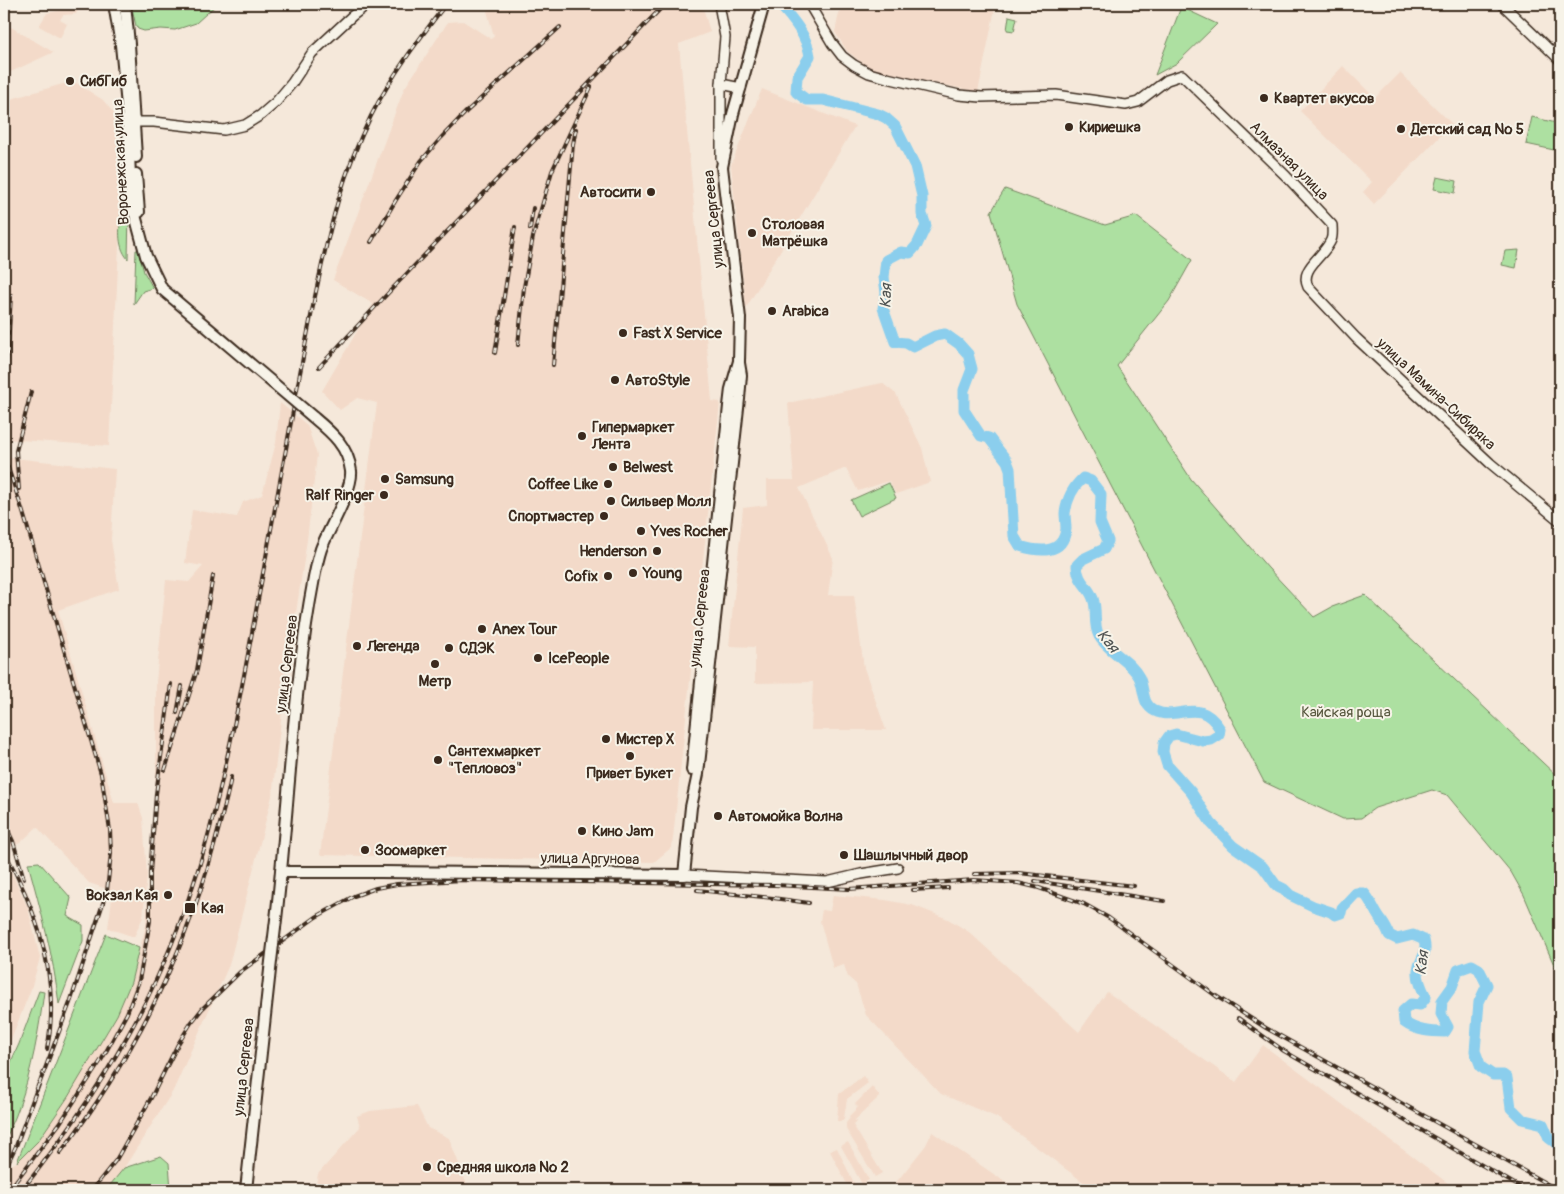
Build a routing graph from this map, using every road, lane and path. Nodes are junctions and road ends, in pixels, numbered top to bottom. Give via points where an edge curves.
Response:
1 (114, 4) edge
2 (125, 4) edge
3 (368, 4) edge
4 (719, 4) edge
5 (764, 4) edge
6 (809, 4) edge
7 (1502, 4) edge
8 (1560, 60) edge
9 (721, 84) junction
10 (741, 88) junction
11 (131, 122) junction
12 (722, 167) junction
13 (140, 235) joint
14 (1305, 278) joint
15 (739, 363) junction
16 (1560, 521) edge
17 (692, 806) junction
18 (898, 868) dead end
19 (281, 872) junction
20 (684, 875) junction
21 (246, 1190) edge

1 - 11 main road, Воронежская улица
2 - 11 main road, Воронежская улица
3 - 11 street via 312,53 276,102 245,125 224,130
4 - 9 street via 725,38
5 - 10 main road, улица Сергеева
6 - 14 street, Алмазная улица via 832,43 854,65 868,73 959,95 1056,95 1126,104 1138,102 1167,80 1182,75 1332,224 1331,240
7 - 8 street
9 - 10 street
9 - 12 street
10 - 12 main road, улица Сергеева
11 - 13 main road, Воронежская улица
12 - 15 main road, улица Сергеева via 740,318
13 - 19 main road, улица Сергеева, bridge via 162,289 340,442 347,454 351,474 314,576 302,649
14 - 16 street, улица Мамина-Сибиряка via 1308,287 1356,338 1501,473
15 - 17 main road, улица Сергеева via 739,399
15 - 17 main road, улица Сергеева via 729,406 693,751
17 - 20 main road, улица Сергеева
18 - 20 street, улица Аргунова via 827,882
19 - 20 main road, улица Аргунова
19 - 21 main road, улица Сергеева, bridge

